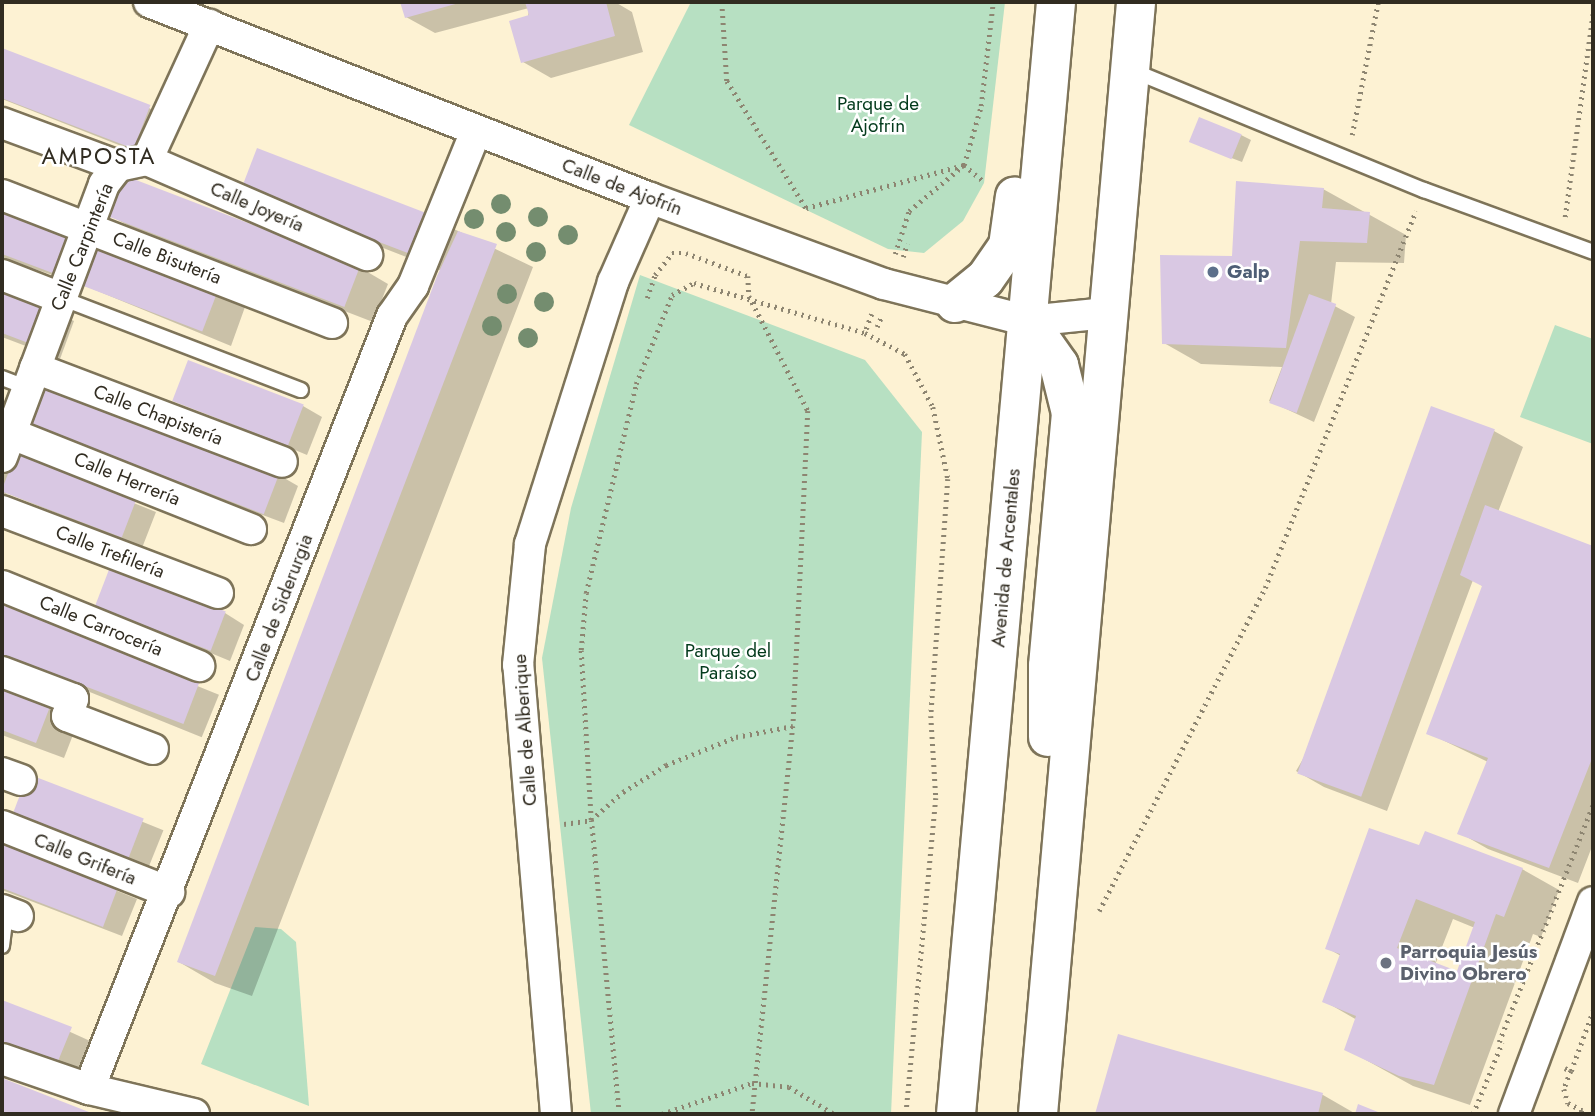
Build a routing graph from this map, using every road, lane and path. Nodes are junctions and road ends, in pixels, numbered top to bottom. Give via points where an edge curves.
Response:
1 (722, 2) edge
2 (993, 2) edge
3 (1056, 2) edge
4 (1136, 2) edge
5 (1378, 2) edge
6 (168, 5) edge
7 (1593, 13) edge
8 (209, 25) junction
9 (1053, 40) junction
10 (1130, 69) junction
11 (2, 123) edge
12 (476, 131) junction
13 (1347, 156) junction
14 (147, 160) junction
15 (964, 165) junction
16 (118, 166) junction
17 (984, 183) dead end
18 (1424, 190) junction
19 (2, 195) edge
20 (650, 198) junction
21 (87, 227) junction
22 (1562, 240) junction
23 (1593, 253) edge
24 (367, 255) dead end
25 (2, 275) edge
26 (884, 284) junction
27 (749, 296) junction
28 (61, 298) junction
29 (647, 298) dead end
30 (955, 303) junction
31 (1107, 313) junction
32 (1028, 321) junction
33 (332, 323) dead end
34 (865, 333) junction
35 (21, 378) edge
36 (301, 390) dead end
37 (5, 440) edge
38 (282, 462) dead end
39 (2, 511) edge
40 (251, 529) dead end
41 (2, 586) edge
42 (218, 593) dead end
43 (200, 666) dead end
44 (2, 672) edge
45 (793, 726) junction
46 (153, 749) dead end
47 (1065, 804) junction
48 (1593, 804) edge
49 (591, 820) junction
50 (2, 826) edge
51 (532, 830) junction
52 (169, 892) junction
53 (1593, 902) edge
54 (1099, 911) dead end
55 (9, 913) edge
56 (2, 946) edge
57 (1593, 1012) edge
58 (1499, 1042) dead end
59 (2, 1059) edge
60 (1571, 1070) dead end
61 (752, 1083) junction
62 (89, 1089) junction
63 (181, 1112) edge
64 (556, 1114) edge
65 (619, 1114) edge
66 (663, 1114) edge
67 (752, 1114) edge
68 (834, 1114) edge
69 (905, 1114) edge
70 (956, 1114) edge
71 (1038, 1114) edge
72 (1514, 1114) edge

1 - 15 path via 727,81 806,208
2 - 15 path via 981,106
3 - 9 main road, Avenida de Arcentales
4 - 10 main road
5 - 13 path
6 - 8 street, Calle de Ajofrín
7 - 22 path
8 - 12 street, Calle de Ajofrín
8 - 14 street
9 - 30 main road via 1029,65 1008,246 985,279
9 - 32 main road, Avenida de Arcentales
10 - 13 lane
10 - 31 main road
11 - 16 street
12 - 20 street, Calle de Ajofrín
12 - 52 street, Calle de Siderurgia via 413,286 392,316
13 - 18 lane
14 - 16 street, Calle Carpintería
14 - 24 street, Calle Joyería
15 - 17 path
15 - 26 path via 909,211
16 - 21 street, Calle Carpintería via 104,184
18 - 22 lane
18 - 54 path via 1265,588
19 - 21 street, Calle Bisutería
20 - 26 street, Calle de Ajofrín
20 - 51 street, Calle de Alberique via 613,282 530,544 518,665
21 - 28 street, Calle Carpintería
21 - 33 street, Calle Bisutería
22 - 23 lane
25 - 28 street
26 - 30 street, Calle de Ajofrín
26 - 34 path
27 - 29 path via 748,276 686,253 672,253 659,267
27 - 34 path
27 - 45 path via 808,411
27 - 49 path via 694,283 672,295 636,384 586,593 581,650
28 - 35 street, Calle Carpintería
28 - 36 lane
30 - 32 street, Calle de Ajofrín
31 - 32 street, Calle de Ajofrín
31 - 47 main road
32 - 47 main road via 1059,365 1071,413 1048,666 1048,750
32 - 70 main road, Avenida de Arcentales
34 - 69 path via 905,354 933,407 948,479 931,716 936,798
35 - 37 street, Calle Carpintería
35 - 38 street, Calle Chapistería
37 - 40 street, Calle Herrería
39 - 42 street, Calle Trefilería
41 - 43 street, Calle Carrocería
44 - 46 street via 73,699 67,716
45 - 49 path via 736,737 667,765 623,792
45 - 61 path
47 - 71 main road
48 - 58 path
49 - 51 path
49 - 65 path
50 - 52 street, Calle Grifería
51 - 64 street, Calle de Alberique
52 - 62 street, Calle de Siderurgia
53 - 72 street
55 - 56 lane
57 - 60 path
59 - 62 street
61 - 66 path
61 - 67 path
61 - 68 path via 789,1087
62 - 63 street

